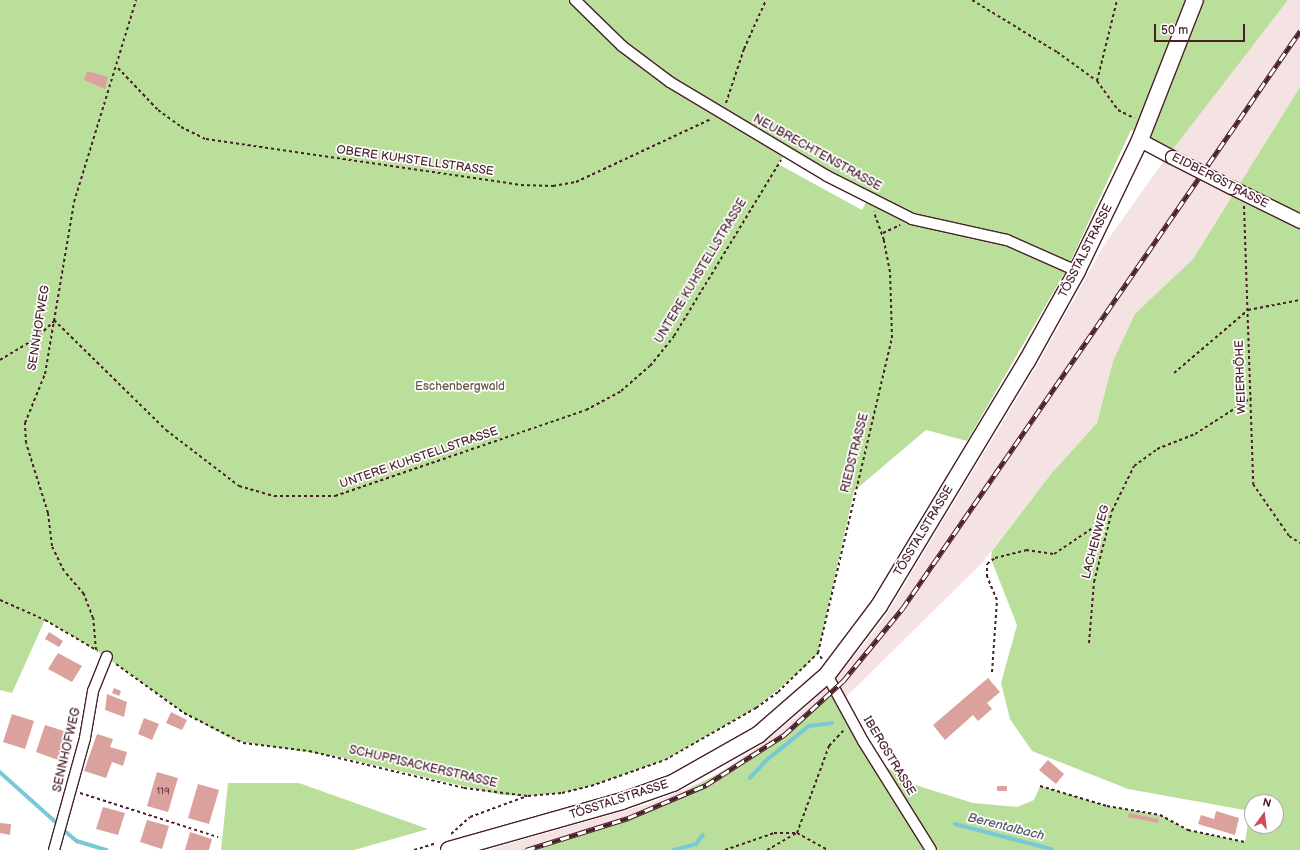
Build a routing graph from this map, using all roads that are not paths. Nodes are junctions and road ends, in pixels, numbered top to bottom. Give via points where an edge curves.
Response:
1 (575, 0) edge
2 (1195, 0) edge
3 (1140, 140) junction
4 (1300, 221) edge
5 (1077, 271) junction
6 (107, 657) road end
7 (827, 675) junction
8 (446, 843) edge
9 (54, 850) edge
10 (931, 850) edge

1 - 5 street, NEUBRECHTENSTRASSE via 636,57 786,153 869,198 912,218 1007,240
2 - 3 main road, TÖSSTALSTRASSE
3 - 4 street, EIDBERGSTRASSE, bridge
3 - 5 main road, TÖSSTALSTRASSE
5 - 7 main road, TÖSSTALSTRASSE via 1027,361 879,606
6 - 9 street, SENNHOFWEG via 92,696
7 - 8 main road, TÖSSTALSTRASSE via 758,735 673,783 622,801
7 - 10 street, IBERGSTRASSE

